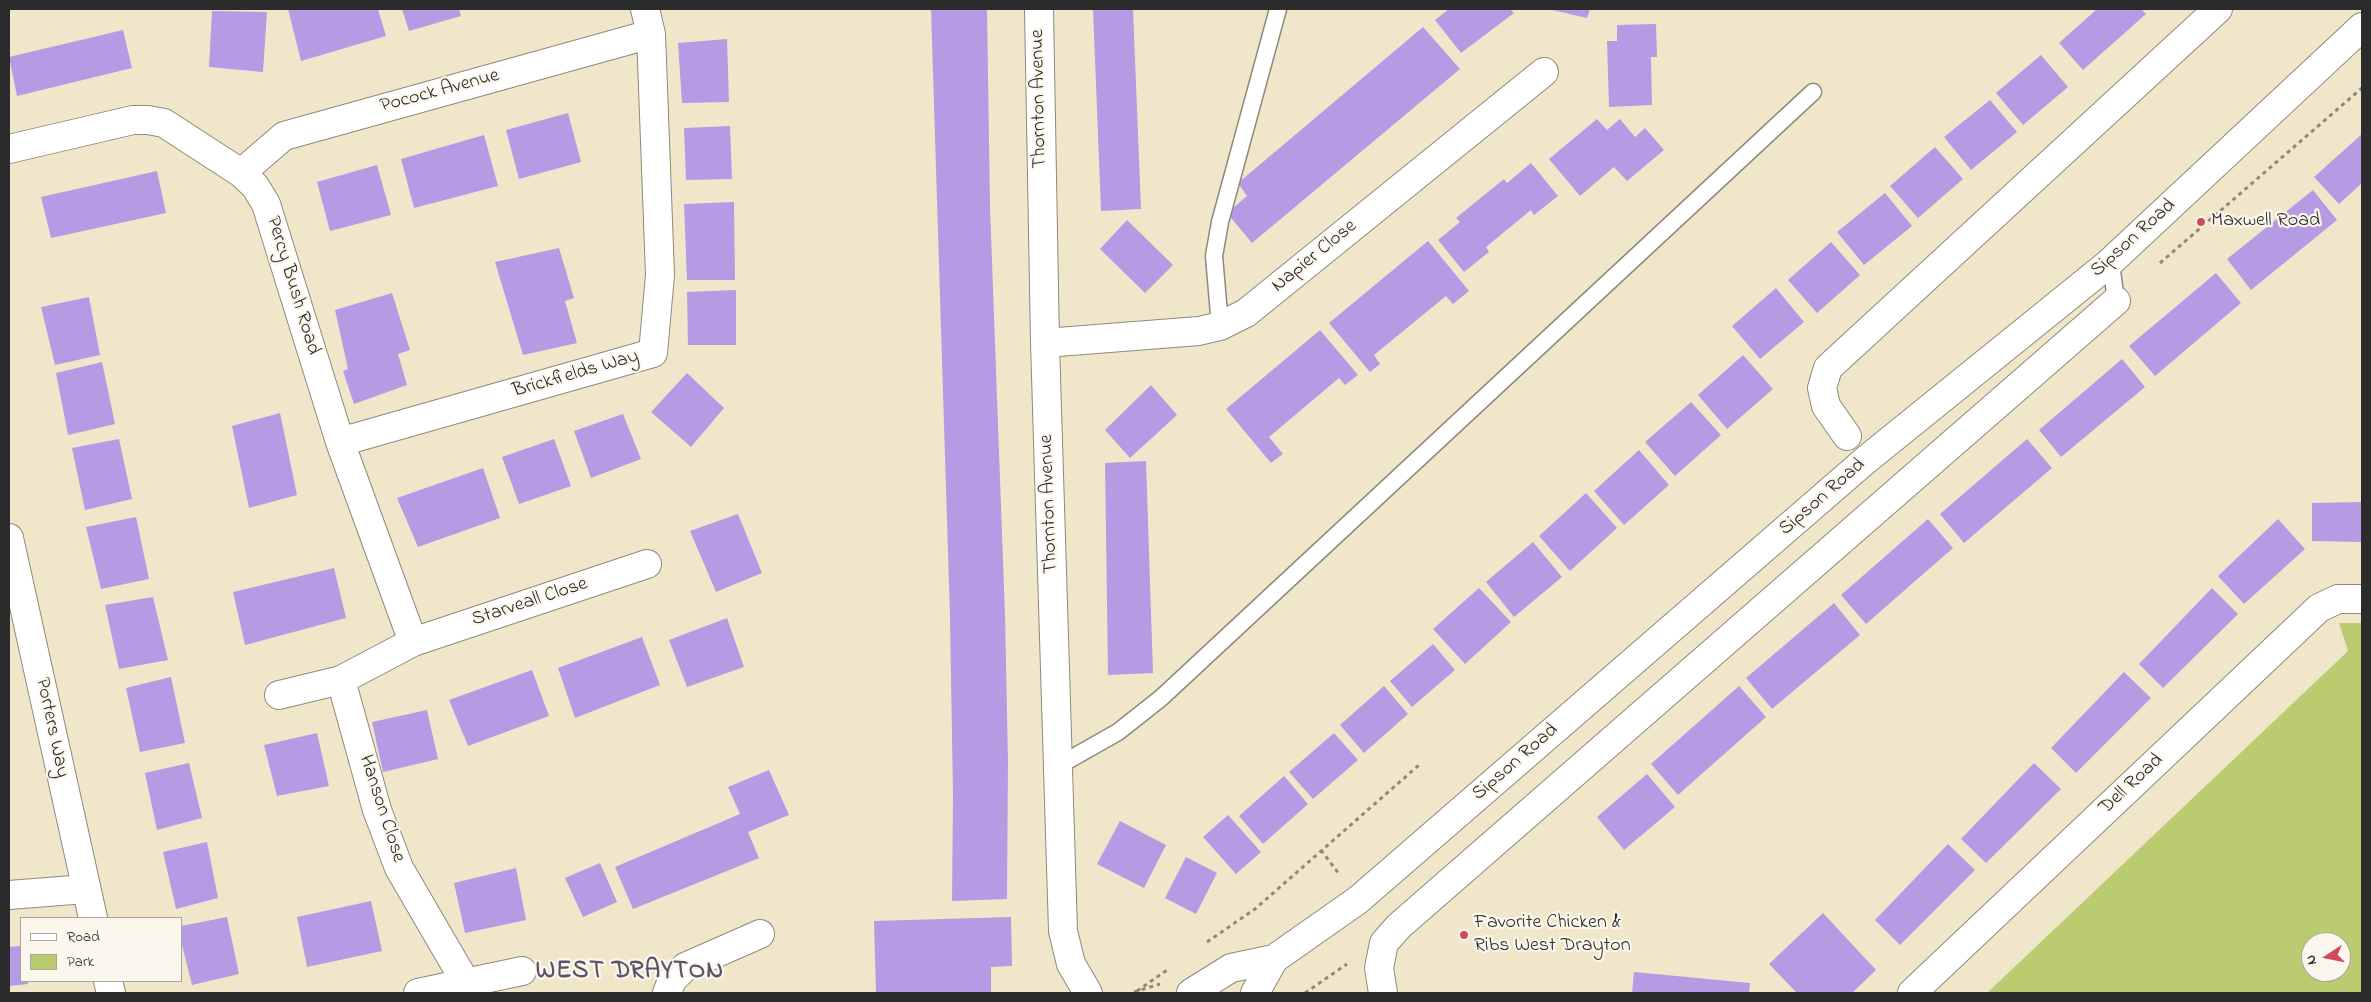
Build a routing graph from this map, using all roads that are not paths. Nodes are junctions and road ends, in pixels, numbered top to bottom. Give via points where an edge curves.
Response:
1 (1039, 9) edge
2 (1278, 9) edge
3 (2218, 9) edge
4 (648, 22) edge
5 (2362, 27) edge
6 (1544, 72) dead end
7 (1813, 92) dead end
8 (9, 149) edge
9 (241, 173) junction
10 (2107, 265) junction
11 (2116, 301) joint
12 (1220, 326) junction
13 (1045, 343) junction
14 (1846, 436) joint
15 (340, 442) junction
16 (1867, 459) junction
17 (9, 538) edge
18 (647, 564) dead end
19 (2362, 599) edge
20 (414, 642) junction
21 (341, 680) junction
22 (279, 695) dead end
23 (1058, 766) junction
24 (86, 889) junction
25 (9, 895) edge
26 (93, 917) edge
27 (760, 934) dead end
28 (1274, 958) junction
29 (522, 971) dead end
30 (466, 983) junction
31 (418, 993) edge
32 (667, 993) edge
33 (1088, 993) edge
34 (1190, 993) edge
35 (1256, 993) edge
36 (1383, 993) edge
37 (1912, 993) edge

1 - 13 street, Thornton Avenue
2 - 12 lane via 1220,222 1214,256
3 - 14 street via 1828,368 1822,388 1826,406
4 - 9 street, Pocock Avenue via 284,136
4 - 15 street, Brickfields Way via 660,275 653,353
5 - 10 street, Sipson Road
6 - 12 street, Napier Close via 1246,313
7 - 23 lane via 1161,698 1118,732
8 - 9 street, Percy Bush Road via 134,120 148,120 164,123
9 - 15 street, Percy Bush Road via 255,186 266,204
10 - 11 lane via 2112,271
10 - 16 street, Sipson Road
11 - 36 street via 1399,926 1384,943 1379,968
12 - 13 street, Napier Close via 1199,331
13 - 23 street, Thornton Avenue
14 - 16 lane
15 - 20 street, Percy Bush Road
16 - 28 street, Sipson Road via 1376,884 1337,916
17 - 24 street, Porters Way
18 - 20 street, Starveall Close
19 - 37 street, Dell Road via 2338,599 2319,608
20 - 21 street, Starveall Close
21 - 22 street, Starveall Close
21 - 30 street, Hanson Close via 377,810 399,868
23 - 33 street, Thornton Avenue via 1063,932 1071,964
24 - 25 street
24 - 26 street, Porters Way
27 - 32 street via 685,967 672,980
28 - 34 street, Sipson Road via 1231,968
28 - 35 street, Sipson Road
29 - 30 street
30 - 31 street

